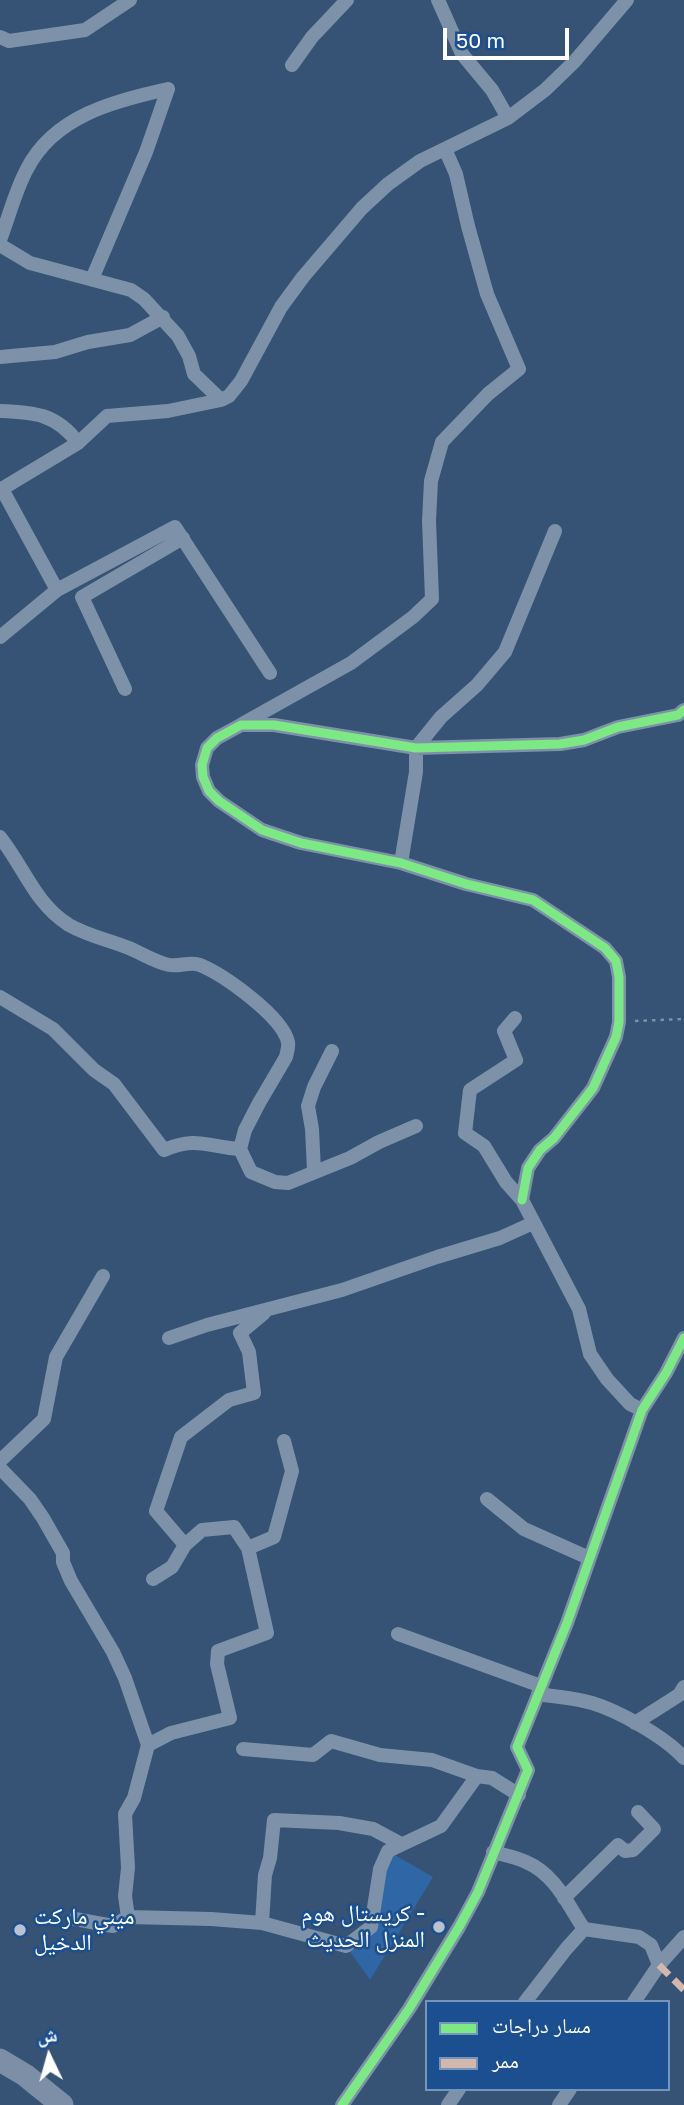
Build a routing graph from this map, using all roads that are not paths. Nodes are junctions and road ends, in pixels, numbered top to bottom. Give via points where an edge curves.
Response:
1 (130, 0) edge
2 (347, 0) edge
3 (438, 0) edge
4 (627, 0) edge
5 (4, 39) edge
6 (0, 54) edge
7 (292, 65) dead end
8 (508, 118) junction
9 (445, 149) junction
10 (0, 243) edge
11 (92, 279) junction
12 (163, 317) junction
13 (0, 358) edge
14 (220, 400) junction
15 (0, 411) edge
16 (78, 443) junction
17 (1, 489) edge
18 (555, 531) dead end
19 (183, 538) junction
20 (57, 590) junction
21 (0, 637) edge
22 (270, 673) dead end
23 (125, 689) dead end
24 (684, 710) edge
25 (241, 725) junction
26 (416, 748) junction
27 (0, 837) edge
28 (401, 863) junction
29 (0, 997) edge
30 (514, 1018) dead end
31 (332, 1051) dead end
32 (416, 1126) dead end
33 (240, 1149) junction
34 (313, 1171) junction
35 (522, 1200) junction
36 (533, 1223) junction
37 (103, 1276) dead end
38 (268, 1310) junction
39 (169, 1338) dead end
40 (684, 1338) edge
41 (642, 1410) junction
42 (284, 1441) dead end
43 (0, 1461) edge
44 (0, 1468) edge
45 (487, 1499) dead end
46 (185, 1545) junction
47 (248, 1548) junction
48 (589, 1558) junction
49 (153, 1579) dead end
50 (398, 1634) dead end
51 (684, 1687) edge
52 (540, 1690) junction
53 (635, 1723) junction
54 (148, 1745) junction
55 (243, 1749) dead end
56 (684, 1758) edge
57 (477, 1776) junction
58 (519, 1795) junction
59 (638, 1812) dead end
60 (401, 1844) junction
61 (493, 1852) junction
62 (564, 1898) junction
63 (128, 1917) junction
64 (75, 1919) dead end
65 (262, 1923) junction
66 (584, 1929) junction
67 (684, 1937) edge
68 (659, 1965) junction
69 (527, 2000) edge
70 (635, 2000) edge
71 (0, 2060) edge
72 (62, 2105) edge
73 (342, 2105) edge

1 - 5 street via 85,30
2 - 7 street
3 - 8 street via 462,54
4 - 8 street via 574,62
5 - 6 street
8 - 9 street
9 - 14 street via 409,169 362,208 281,307 235,390
9 - 25 street via 456,174 487,294 519,369 442,442 431,481 432,599 351,663
10 - 11 street via 30,262
10 - 11 street via 26,170 62,127 131,97 168,89
11 - 12 street via 131,290
12 - 13 street via 130,335 55,352
12 - 14 street via 189,356 194,374
14 - 16 street via 168,411 107,416
15 - 16 street via 48,417 68,429
16 - 17 street
17 - 20 street
18 - 26 street via 505,652
19 - 20 street via 176,527
19 - 22 street
19 - 23 street via 82,597
20 - 21 street
24 - 26 street via 560,744
25 - 26 street via 274,725
25 - 28 street via 207,748 202,765 206,784 219,801 262,830
26 - 28 street
27 - 33 street via 38,898 69,925 169,965 197,964 244,992 273,1019 289,1045 286,1057 254,1112
28 - 35 street via 533,900 605,948 616,961 616,1037 593,1088 528,1168
29 - 33 street via 52,1029 114,1084 164,1150 198,1141
30 - 35 street via 504,1031 516,1060 470,1090 465,1133 484,1146
31 - 34 street via 308,1106
32 - 34 street
33 - 34 street via 251,1172 275,1182 288,1183
35 - 36 street
36 - 38 street via 342,1290
36 - 41 street via 579,1309 590,1354 630,1404
37 - 43 street via 56,1357 44,1419
38 - 39 street
38 - 46 street via 240,1333 249,1352 254,1392 229,1400 181,1437 156,1511
40 - 41 street
41 - 48 street
42 - 47 street via 292,1471 274,1537
44 - 54 street via 36,1508 62,1553 71,1581 125,1678
45 - 48 street via 524,1528
46 - 47 street via 202,1530 234,1527
46 - 49 street via 172,1567
47 - 54 street via 267,1633 218,1651 216,1664 230,1718 171,1733
48 - 52 street
50 - 52 street
51 - 53 street
52 - 53 street via 593,1703
52 - 58 street via 517,1747 528,1770
53 - 56 street
54 - 63 street via 125,1814
55 - 57 street via 313,1755 331,1741 380,1755 432,1760
57 - 58 street via 492,1778
57 - 60 street via 441,1826
58 - 61 street
59 - 62 street via 654,1829 633,1850 618,1845
60 - 65 street via 388,1851 380,1869 370,1927 346,1946
60 - 65 street via 373,1829 274,1820
61 - 62 street via 543,1871
61 - 73 street via 459,1927 410,2008
62 - 66 street
63 - 64 street via 113,1926
63 - 65 street
66 - 68 street via 639,1937 651,1945
66 - 69 street
67 - 68 street
68 - 70 street
71 - 72 main road

